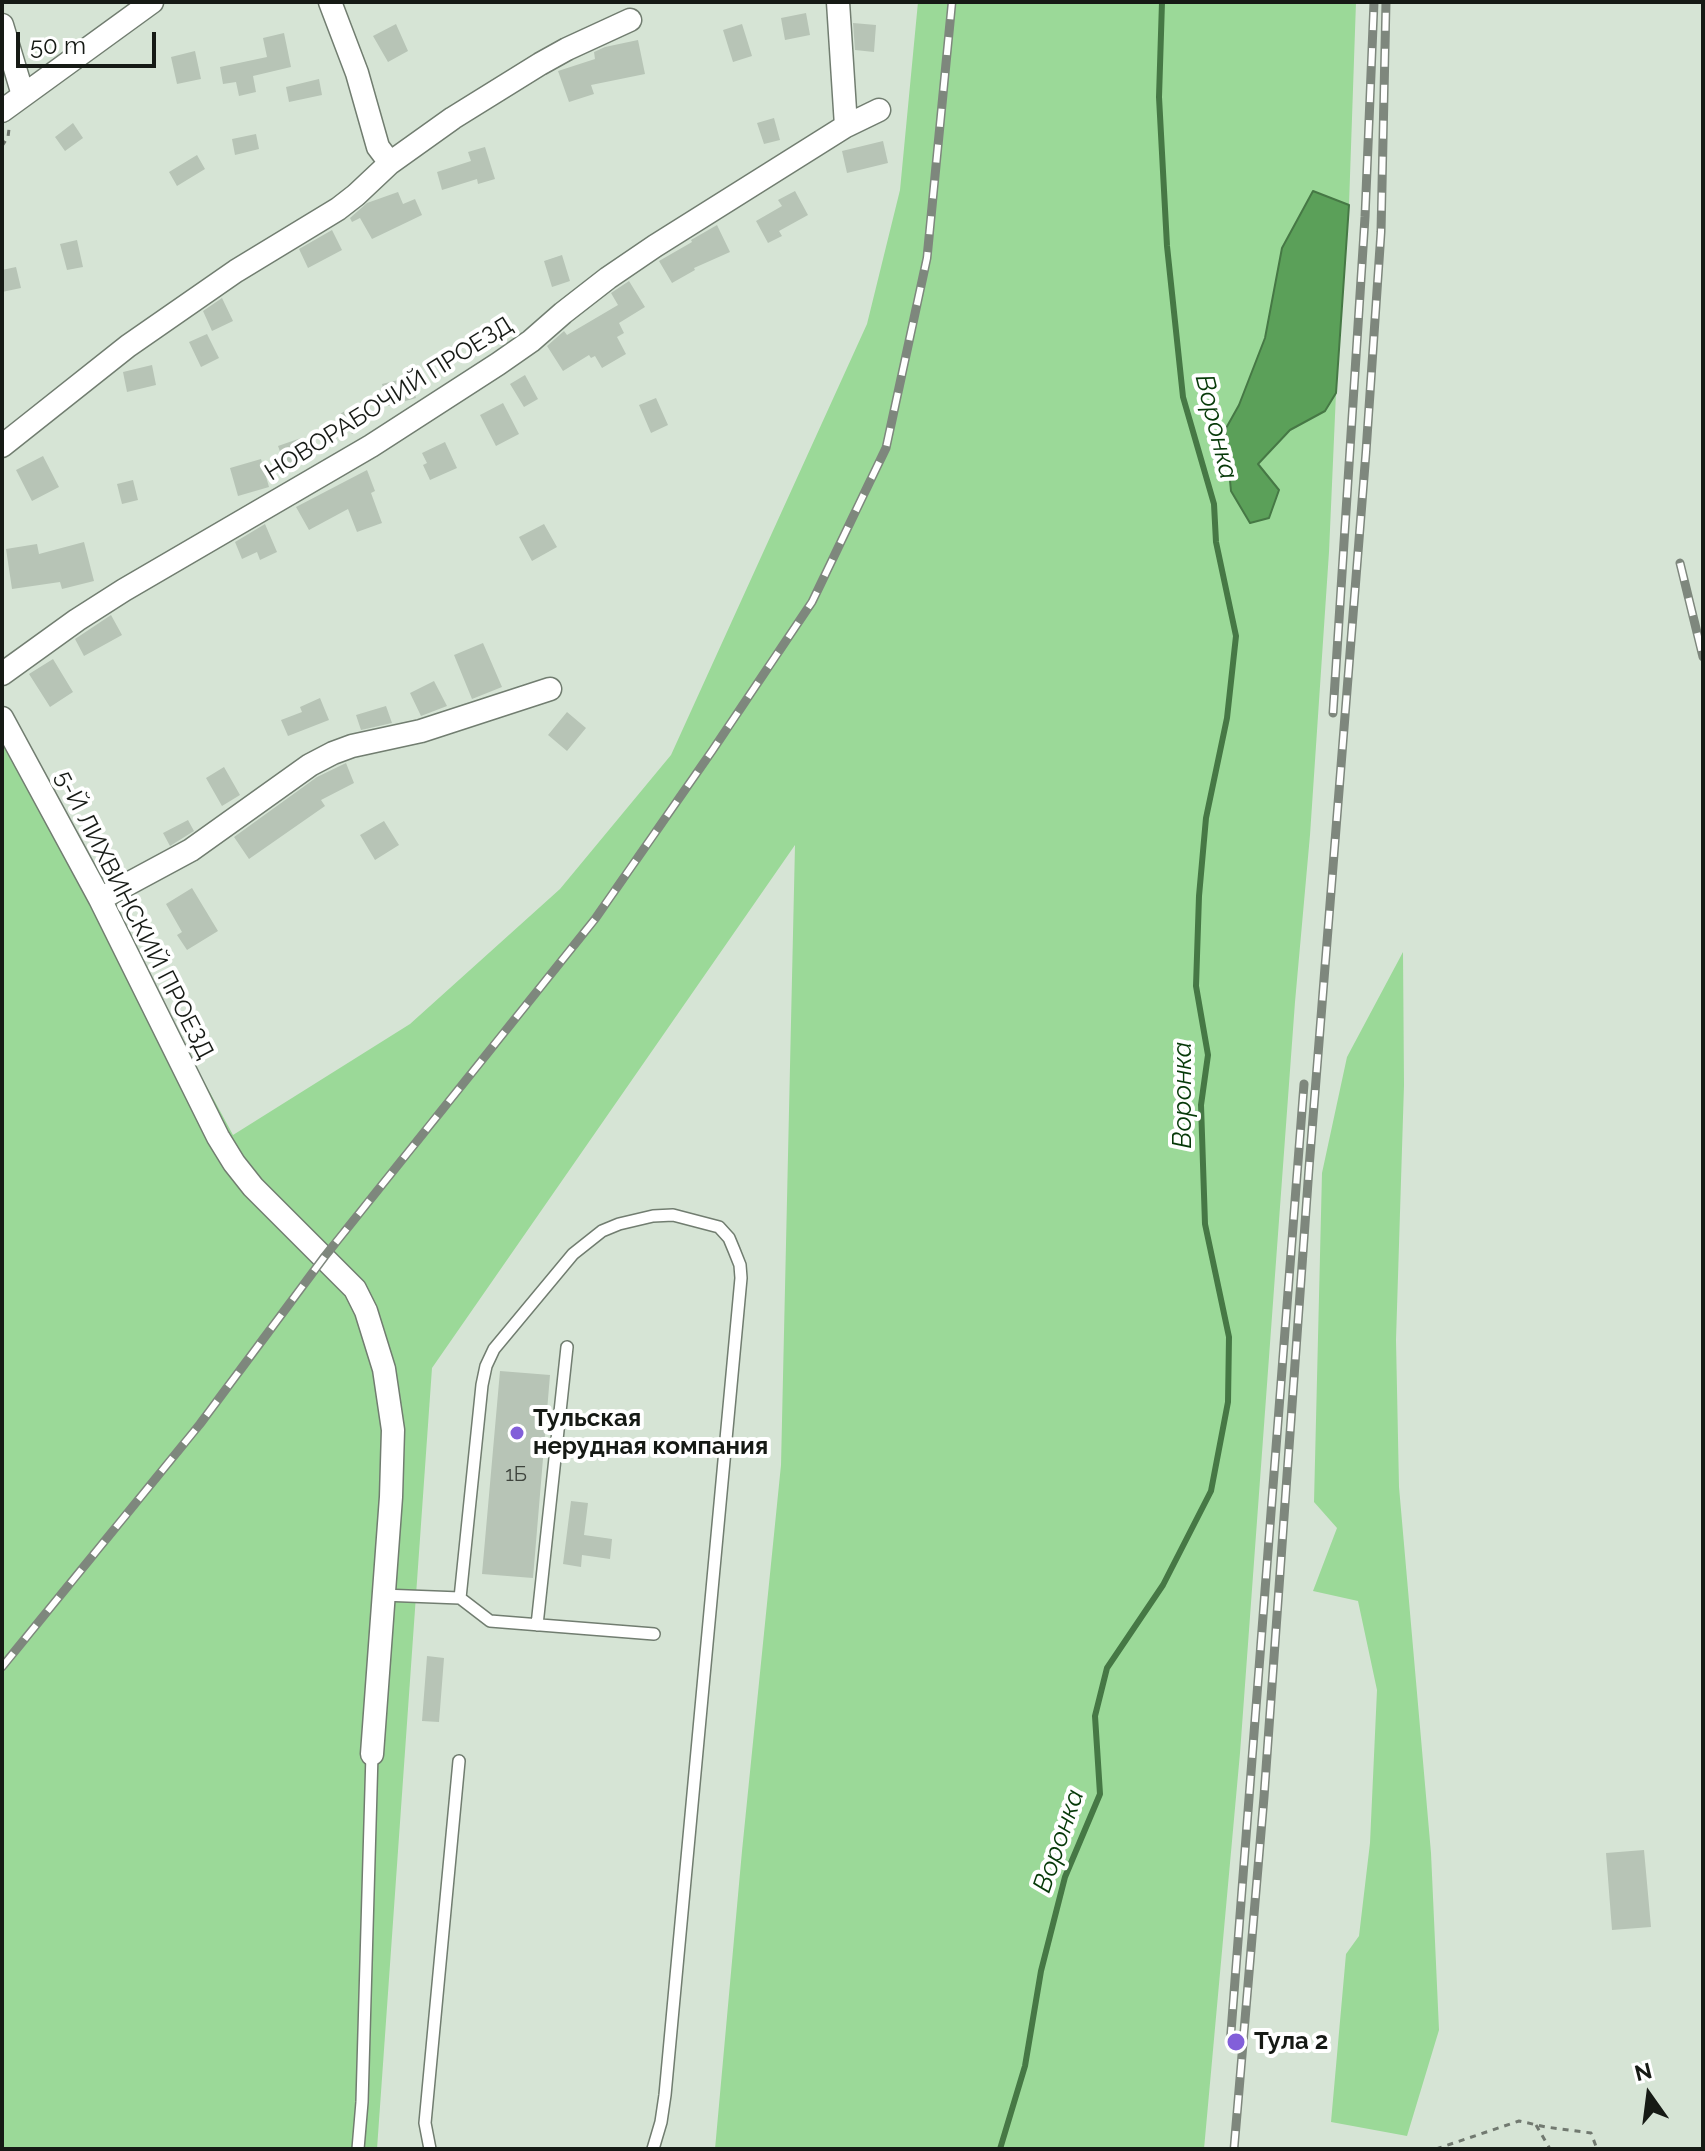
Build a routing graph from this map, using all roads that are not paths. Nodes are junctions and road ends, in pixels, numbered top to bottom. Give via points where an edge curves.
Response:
1 (152, 2) edge
2 (330, 2) edge
3 (838, 2) edge
4 (630, 20) dead end
5 (2, 25) edge
6 (24, 95) junction
7 (879, 110) dead end
8 (2, 111) edge
9 (846, 126) junction
10 (390, 163) junction
11 (2, 446) edge
12 (2, 674) edge
13 (550, 689) dead end
14 (2, 718) edge
15 (100, 899) junction
16 (567, 1347) dead end
17 (382, 1595) junction
18 (460, 1598) junction
19 (537, 1625) junction
20 (654, 1634) dead end
21 (372, 1754) joint
22 (459, 1761) dead end
23 (358, 2149) edge
24 (430, 2149) edge
25 (653, 2149) edge

1 - 6 street
2 - 10 street via 378,147
3 - 9 street
4 - 10 street via 540,64
5 - 6 street
6 - 8 street
7 - 9 street, НОВОРАБОЧИЙ ПРОЕЗД
9 - 12 street, НОВОРАБОЧИЙ ПРОЕЗД via 608,278 485,373 124,590
10 - 11 street via 338,209 149,331
13 - 15 street via 333,753 191,850
14 - 15 street, 5-Й ЛИХВИНСКИЙ ПРОЕЗД
15 - 17 street, 5-Й ЛИХВИНСКИЙ ПРОЕЗД via 234,1163 364,1304 384,1369 393,1430
16 - 19 lane
17 - 18 lane
17 - 21 street, 5-Й ЛИХВИНСКИЙ ПРОЕЗД
18 - 19 lane via 490,1621
18 - 25 lane via 482,1385 494,1349 573,1254 602,1231 668,1214 719,1227 729,1238 741,1278 666,2079
19 - 20 lane
21 - 23 lane
22 - 24 lane via 425,2123

